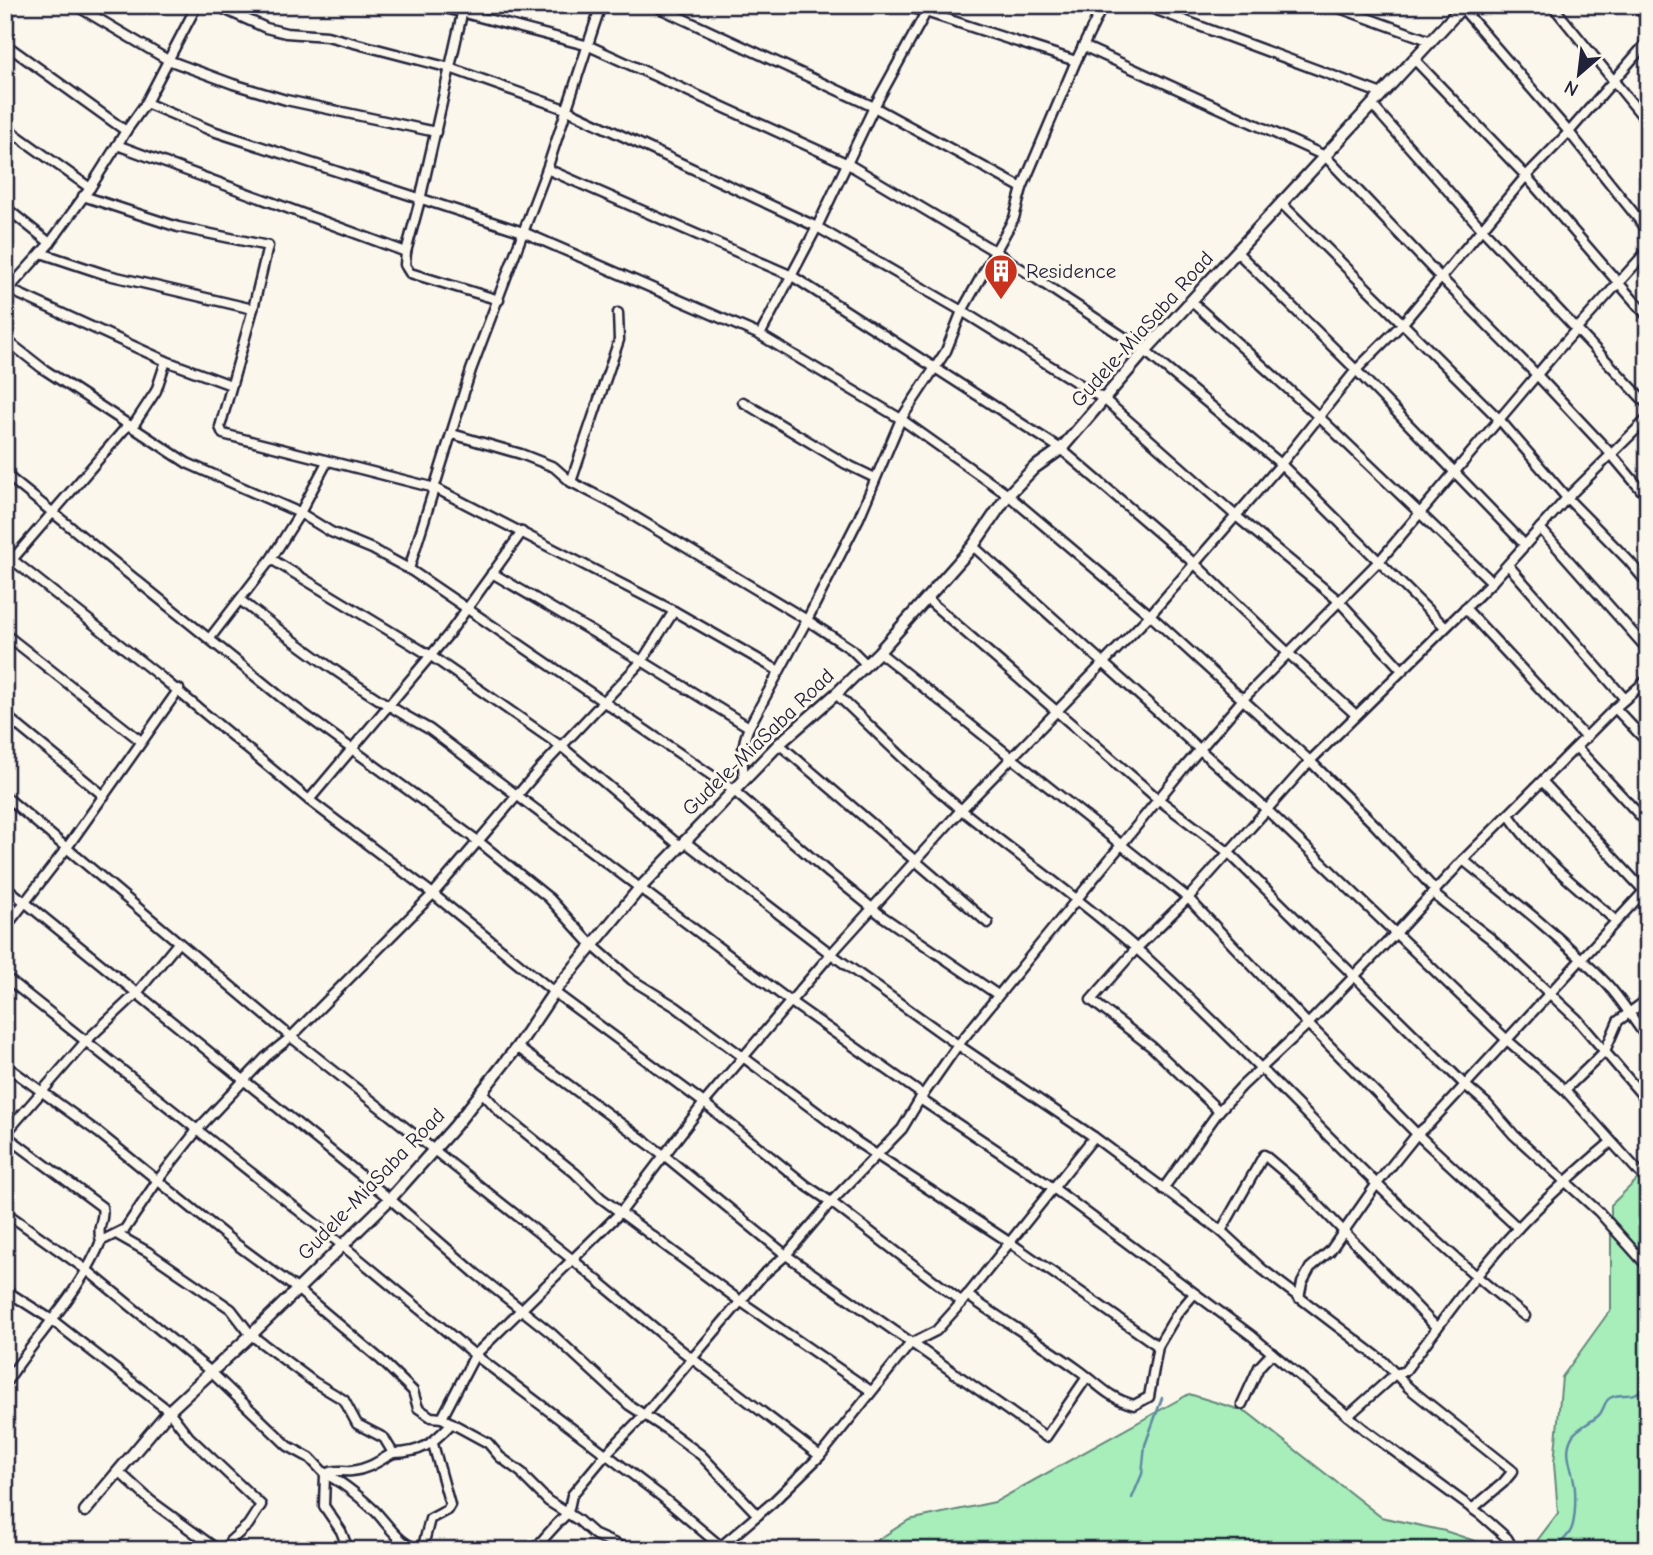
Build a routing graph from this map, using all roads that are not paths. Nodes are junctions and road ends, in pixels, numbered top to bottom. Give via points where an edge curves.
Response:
1 (75, 5) edge
2 (197, 5) edge
3 (215, 5) edge
4 (434, 5) edge
5 (601, 5) edge
6 (653, 5) edge
7 (904, 5) edge
8 (1102, 5) edge
9 (1143, 5) edge
10 (1331, 5) edge
11 (1552, 5) edge
12 (1638, 5) edge
13 (1463, 6) edge
14 (463, 9) edge
15 (929, 9) edge
16 (1648, 20) edge
17 (1431, 41) junction
18 (1648, 41) edge
19 (5, 44) edge
20 (589, 46) junction
21 (1083, 46) junction
22 (1414, 59) junction
23 (168, 60) junction
24 (1076, 61) junction
25 (450, 68) junction
26 (1614, 80) junction
27 (1382, 94) junction
28 (146, 103) junction
29 (1372, 104) junction
30 (874, 107) junction
31 (565, 109) junction
32 (1648, 123) edge
33 (5, 127) edge
34 (126, 131) junction
35 (436, 132) junction
36 (1569, 132) junction
37 (117, 145) junction
38 (1325, 156) junction
39 (848, 164) junction
40 (547, 169) junction
41 (1526, 176) junction
42 (90, 188) junction
43 (1022, 188) junction
44 (83, 196) junction
45 (420, 200) junction
46 (1281, 203) junction
47 (5, 207) edge
48 (817, 228) junction
49 (1481, 228) junction
50 (1648, 231) edge
51 (523, 232) junction
52 (50, 243) junction
53 (1648, 250) edge
54 (406, 252) junction
55 (996, 252) junction
56 (1237, 252) junction
57 (41, 253) junction
58 (792, 276) junction
59 (1441, 279) junction
60 (1619, 282) junction
61 (7, 291) edge
62 (499, 300) junction
63 (1192, 302) junction
64 (253, 309) junction
65 (962, 311) junction
66 (618, 313) dead end
67 (1648, 317) edge
68 (1403, 323) junction
69 (1577, 329) junction
70 (760, 335) junction
71 (5, 339) edge
72 (1145, 351) junction
73 (166, 361) junction
74 (935, 368) junction
75 (1356, 370) junction
76 (1537, 374) junction
77 (231, 385) junction
78 (1105, 400) junction
79 (743, 402) dead end
80 (1648, 404) edge
81 (1318, 416) junction
82 (1648, 418) edge
83 (901, 419) junction
84 (1499, 419) junction
85 (128, 425) junction
86 (452, 434) junction
87 (1061, 449) junction
88 (1611, 454) junction
89 (327, 462) junction
90 (1281, 464) junction
91 (1455, 470) junction
92 (5, 474) edge
93 (875, 478) junction
94 (571, 482) junction
95 (435, 488) junction
96 (1008, 495) junction
97 (1567, 498) junction
98 (1648, 498) edge
99 (53, 512) junction
100 (1420, 512) junction
101 (300, 513) junction
102 (1236, 516) junction
103 (1540, 528) junction
104 (522, 532) junction
105 (1525, 545) junction
106 (973, 546) junction
107 (9, 557) edge
108 (271, 559) junction
109 (1379, 561) junction
110 (1195, 564) junction
111 (1508, 565) junction
112 (5, 568) edge
113 (409, 569) junction
114 (492, 573) junction
115 (1492, 582) junction
116 (1648, 584) edge
117 (927, 599) junction
118 (240, 600) junction
119 (1339, 601) junction
120 (1465, 608) junction
121 (466, 609) junction
122 (674, 611) junction
123 (1150, 615) junction
124 (807, 621) junction
125 (1446, 627) junction
126 (5, 634) edge
127 (210, 638) junction
128 (1648, 650) edge
129 (879, 652) junction
130 (1288, 653) junction
131 (431, 656) junction
132 (642, 661) junction
133 (1103, 663) junction
134 (866, 664) junction
135 (1402, 670) junction
136 (779, 671) junction
137 (1648, 679) edge
138 (179, 689) dead end
139 (836, 694) junction
140 (1244, 698) junction
141 (1625, 699) junction
142 (604, 701) junction
143 (389, 707) junction
144 (1615, 708) junction
145 (1056, 710) junction
146 (5, 715) edge
147 (1356, 715) junction
148 (748, 727) junction
149 (1586, 738) junction
150 (141, 741) junction
151 (1648, 743) edge
152 (779, 744) junction
153 (562, 747) junction
154 (1577, 748) junction
155 (352, 750) junction
156 (1199, 750) junction
157 (1010, 758) junction
158 (1310, 761) junction
159 (744, 779) junction
160 (1543, 782) junction
161 (733, 790) junction
162 (517, 795) junction
163 (5, 796) edge
164 (104, 796) junction
165 (1158, 799) junction
166 (309, 800) junction
167 (1266, 809) junction
168 (961, 810) junction
169 (1509, 815) junction
170 (1648, 824) edge
171 (478, 841) junction
172 (682, 844) junction
173 (1120, 844) junction
174 (66, 849) junction
175 (1228, 852) junction
176 (1463, 860) junction
177 (915, 861) junction
178 (5, 886) edge
179 (639, 888) junction
180 (1434, 889) junction
181 (1647, 891) edge
182 (433, 894) junction
183 (1188, 898) junction
184 (1075, 900) junction
185 (26, 903) junction
186 (873, 908) junction
187 (1616, 921) junction
188 (988, 923) dead end
189 (5, 928) edge
190 (1396, 933) junction
191 (178, 943) junction
192 (592, 944) junction
193 (1136, 949) junction
194 (831, 954) junction
195 (1580, 960) junction
196 (1355, 975) junction
197 (5, 977) edge
198 (554, 992) junction
199 (137, 993) junction
200 (1549, 993) junction
201 (998, 995) junction
202 (1648, 999) edge
203 (791, 1002) junction
204 (1629, 1013) junction
205 (1308, 1024) junction
206 (291, 1037) junction
207 (1648, 1039) edge
208 (1507, 1040) junction
209 (86, 1041) junction
210 (958, 1045) junction
211 (517, 1047) junction
212 (1605, 1051) junction
213 (744, 1057) junction
214 (5, 1065) edge
215 (1261, 1068) junction
216 (245, 1080) junction
217 (1465, 1084) junction
218 (1565, 1090) junction
219 (41, 1091) junction
220 (482, 1092) junction
221 (922, 1097) junction
222 (1648, 1102) edge
223 (704, 1103) junction
224 (1219, 1111) junction
225 (198, 1129) junction
226 (1417, 1134) junction
227 (5, 1135) edge
228 (1094, 1137) junction
229 (1611, 1142) junction
230 (432, 1149) junction
231 (665, 1156) junction
232 (878, 1156) junction
233 (158, 1180) junction
234 (1564, 1181) junction
235 (1648, 1182) edge
236 (1376, 1185) junction
237 (1052, 1186) junction
238 (1163, 1188) junction
239 (390, 1199) junction
240 (831, 1202) junction
241 (5, 1212) edge
242 (621, 1212) junction
243 (1518, 1228) junction
244 (1343, 1230) junction
245 (1221, 1231) junction
246 (118, 1235) junction
247 (101, 1241) junction
248 (1009, 1242) junction
249 (342, 1245) junction
250 (786, 1255) junction
251 (573, 1260) junction
252 (1648, 1267) edge
253 (88, 1271) junction
254 (1476, 1278) junction
255 (298, 1289) junction
256 (5, 1290) edge
257 (1194, 1294) junction
258 (965, 1298) junction
259 (1300, 1298) junction
260 (740, 1301) junction
261 (521, 1310) junction
262 (1525, 1316) dead end
263 (51, 1320) junction
264 (1437, 1328) junction
265 (251, 1335) junction
266 (910, 1344) junction
267 (1158, 1346) junction
268 (1272, 1353) junction
269 (475, 1355) junction
270 (693, 1359) junction
271 (210, 1371) junction
272 (1395, 1374) junction
273 (1087, 1377) junction
274 (5, 1384) edge
275 (871, 1391) junction
276 (1242, 1404) dead end
277 (169, 1411) junction
278 (645, 1414) junction
279 (1348, 1416) junction
280 (442, 1418) junction
281 (452, 1423) junction
282 (433, 1444) junction
283 (393, 1453) junction
284 (606, 1454) junction
285 (820, 1455) junction
286 (118, 1471) junction
287 (325, 1474) junction
288 (1472, 1509) junction
289 (85, 1511) dead end
290 (568, 1513) junction
291 (758, 1515) junction
292 (346, 1544) dead end
293 (214, 1547) dead end
294 (422, 1549) edge
295 (721, 1549) edge
296 (236, 1550) edge
297 (535, 1550) edge
298 (629, 1550) edge
299 (1514, 1550) edge

1 - 23 street
2 - 23 street
3 - 25 street via 276,31 327,36
4 - 14 street
5 - 20 street
6 - 30 street
7 - 15 street
8 - 21 street
9 - 27 street
10 - 17 street
11 - 26 street
12 - 16 street
13 - 17 street, Gudele-MiaSaba Road
13 - 36 street
14 - 20 street
14 - 25 street
15 - 24 street
15 - 30 street
17 - 22 street, Gudele-MiaSaba Road
18 - 26 street
19 - 34 street
20 - 31 street
20 - 39 street
21 - 24 street
21 - 38 street
22 - 27 street, Gudele-MiaSaba Road
22 - 41 street
23 - 28 street
23 - 35 street via 286,100
24 - 43 street
25 - 31 street
25 - 35 street
26 - 32 street
26 - 36 street
27 - 29 street, Gudele-MiaSaba Road
28 - 34 street
28 - 45 street via 210,130
29 - 38 street, Gudele-MiaSaba Road
29 - 49 street
30 - 39 street
30 - 43 street
31 - 40 street
31 - 48 street
33 - 42 street
34 - 37 street
35 - 45 street
36 - 41 street
36 - 50 street
37 - 42 street
37 - 54 street
38 - 46 street, Gudele-MiaSaba Road
38 - 59 street
39 - 48 street
39 - 55 street
40 - 51 street
40 - 58 street
41 - 49 street
41 - 60 street
42 - 44 street
43 - 55 street via 1014,218
44 - 52 street
44 - 64 street via 178,227 268,246
45 - 51 street
45 - 54 street
46 - 56 street, Gudele-MiaSaba Road
46 - 68 street
47 - 52 street
48 - 58 street
48 - 65 street
49 - 59 street
49 - 69 street
51 - 62 street
51 - 70 street
52 - 57 street
53 - 60 street
54 - 62 street via 410,273
55 - 65 street
55 - 72 street
56 - 63 street, Gudele-MiaSaba Road
56 - 75 street
57 - 61 street
57 - 64 street via 104,274
58 - 70 street
58 - 74 street
59 - 68 street
59 - 76 street
60 - 67 street
60 - 69 street
61 - 73 street
62 - 86 street
63 - 72 street, Gudele-MiaSaba Road
63 - 81 street
64 - 77 street
65 - 74 street
65 - 78 street
66 - 94 street via 619,340
68 - 75 street
68 - 84 street
69 - 76 street
69 - 80 street
70 - 83 street
71 - 85 street
72 - 78 street, Gudele-MiaSaba Road
72 - 90 street
73 - 77 street
73 - 85 street via 156,391 133,426
74 - 83 street
74 - 87 street
75 - 81 street
75 - 91 street
76 - 84 street
76 - 88 street
77 - 89 street via 220,427 223,434
78 - 87 street, Gudele-MiaSaba Road
78 - 102 street
79 - 93 street
81 - 90 street
81 - 100 street
82 - 88 street
83 - 93 street
83 - 96 street
84 - 91 street
84 - 97 street
85 - 99 street
85 - 101 street via 187,463
86 - 94 street via 554,467
86 - 95 street
87 - 96 street, Gudele-MiaSaba Road
87 - 110 street
88 - 97 street
88 - 98 street
89 - 95 street
89 - 101 street
90 - 102 street
90 - 109 street
91 - 100 street
91 - 105 street
92 - 99 street
93 - 124 street
94 - 124 street
95 - 104 street
95 - 113 street
96 - 106 street, Gudele-MiaSaba Road
96 - 123 street
97 - 103 street
97 - 116 street
99 - 107 street
99 - 127 street
100 - 109 street
100 - 115 street
101 - 108 street
101 - 113 street
102 - 110 street
102 - 119 street
103 - 105 street
103 - 128 street
104 - 114 street
104 - 122 street
105 - 111 street
106 - 117 street, Gudele-MiaSaba Road
106 - 133 street
107 - 112 street
107 - 166 street
108 - 118 street
108 - 131 street
109 - 119 street
109 - 125 street
110 - 123 street
110 - 130 street
111 - 115 street
111 - 141 street
113 - 121 street
114 - 121 street
114 - 132 street
115 - 120 street
117 - 129 street, Gudele-MiaSaba Road
117 - 145 street
118 - 127 street
118 - 143 street
119 - 130 street
119 - 135 street
120 - 125 street
120 - 149 street
121 - 131 street
121 - 142 street
122 - 132 street
122 - 136 street
123 - 133 street
123 - 140 street
124 - 134 street
124 - 136 street
125 - 135 street
126 - 150 street
127 - 155 street
129 - 134 street, Gudele-MiaSaba Road
129 - 157 street
130 - 140 street
130 - 147 street
131 - 143 street
131 - 153 street
132 - 142 street
132 - 148 street
133 - 145 street
133 - 156 street
134 - 139 street, Gudele-MiaSaba Road
135 - 147 street
136 - 148 street
137 - 141 street
138 - 150 street
139 - 152 street, Gudele-MiaSaba Road
139 - 168 street
140 - 156 street
140 - 158 street
141 - 144 street
142 - 153 street
142 - 161 street
143 - 155 street
143 - 162 street via 429,729
144 - 149 street
144 - 151 street
145 - 157 street
145 - 165 street
146 - 164 street
147 - 158 street
148 - 159 street via 741,754
149 - 154 street
150 - 164 street
152 - 159 street, Gudele-MiaSaba Road
152 - 177 street
153 - 162 street
153 - 172 street
154 - 160 street
154 - 170 street
155 - 166 street
155 - 171 street
156 - 165 street
156 - 167 street
157 - 168 street
157 - 173 street
158 - 167 street
158 - 180 street
159 - 161 street, Gudele-MiaSaba Road
160 - 169 street
160 - 181 street
161 - 172 street, Gudele-MiaSaba Road
161 - 186 street
162 - 171 street
162 - 179 street
163 - 174 street
164 - 174 street
165 - 173 street
165 - 175 street
166 - 182 street
167 - 175 street
167 - 190 street
168 - 177 street
168 - 184 street
169 - 176 street
169 - 187 street via 1553,868
171 - 182 street
171 - 192 street via 549,898
172 - 179 street, Gudele-MiaSaba Road
172 - 194 street
173 - 183 street
173 - 184 street
174 - 185 street
174 - 191 street
175 - 183 street
175 - 196 street
176 - 180 street
176 - 195 street
177 - 186 street
177 - 188 street
178 - 185 street
179 - 192 street, Gudele-MiaSaba Road
179 - 203 street
180 - 190 street
180 - 200 street via 1437,897
181 - 187 street
182 - 198 street
182 - 206 street
183 - 193 street
183 - 205 street
184 - 193 street
184 - 201 street
185 - 189 street
185 - 199 street
186 - 194 street
186 - 201 street
187 - 195 street
190 - 196 street
190 - 208 street
191 - 199 street
191 - 206 street
192 - 198 street, Gudele-MiaSaba Road
192 - 213 street via 632,980
193 - 215 street
193 - 224 street via 1091,1000 1152,1047
194 - 203 street
194 - 210 street
195 - 200 street
195 - 204 street
196 - 205 street
196 - 217 street
197 - 209 street
198 - 211 street, Gudele-MiaSaba Road
198 - 223 street
199 - 209 street
199 - 216 street
200 - 208 street
200 - 212 street
201 - 210 street
202 - 204 street
203 - 213 street
203 - 221 street
204 - 207 street
204 - 212 street via 1618,1021
205 - 215 street
205 - 226 street
206 - 216 street
206 - 230 street
208 - 217 street
208 - 218 street
209 - 219 street
209 - 225 street
210 - 221 street
210 - 228 street
211 - 220 street, Gudele-MiaSaba Road
211 - 231 street
212 - 218 street
212 - 222 street
213 - 223 street
213 - 232 street
214 - 219 street
215 - 224 street
215 - 236 street
216 - 225 street
216 - 239 street
217 - 226 street
217 - 234 street
218 - 229 street
219 - 227 street
219 - 233 street
220 - 230 street, Gudele-MiaSaba Road
220 - 242 street
221 - 232 street
221 - 237 street
223 - 231 street
223 - 240 street
224 - 238 street
225 - 233 street
225 - 249 street
226 - 236 street
226 - 243 street
227 - 247 street via 102,1207
228 - 237 street
228 - 238 street
229 - 234 street
229 - 235 street
230 - 239 street, Gudele-MiaSaba Road
230 - 251 street
231 - 242 street
231 - 250 street
232 - 240 street
232 - 248 street
233 - 246 street
233 - 255 street
234 - 243 street
234 - 252 street
236 - 244 street
236 - 254 street
237 - 248 street
237 - 257 street
238 - 245 street
239 - 249 street, Gudele-MiaSaba Road
239 - 261 street
240 - 250 street
240 - 258 street
241 - 253 street
242 - 251 street
242 - 260 street
243 - 254 street
244 - 245 street via 1264,1155
244 - 259 street via 1330,1251 1310,1268
244 - 264 street
245 - 259 street
246 - 247 street
246 - 265 street via 231,1309
247 - 253 street
248 - 258 street
248 - 267 street
249 - 255 street, Gudele-MiaSaba Road
249 - 269 street
250 - 260 street
250 - 266 street
251 - 261 street
251 - 270 street
253 - 263 street
253 - 271 street
254 - 262 street
254 - 264 street
255 - 265 street, Gudele-MiaSaba Road
255 - 280 street via 382,1360 413,1391 418,1408 430,1417
256 - 263 street
257 - 267 street
257 - 268 street
258 - 266 street via 936,1331
258 - 273 street
259 - 272 street
260 - 270 street
260 - 275 street
261 - 269 street
261 - 278 street
263 - 274 street
263 - 277 street
264 - 272 street via 1405,1371
265 - 271 street, Gudele-MiaSaba Road
265 - 283 street via 344,1400 357,1424 384,1438
266 - 273 street via 1046,1437
266 - 275 street
267 - 273 street via 1149,1397 1141,1404 1115,1399
268 - 276 street via 1259,1367
268 - 279 street
269 - 280 street
269 - 284 street
270 - 278 street
270 - 285 street
271 - 277 street, Gudele-MiaSaba Road
271 - 287 street via 288,1446 310,1458
272 - 279 street
272 - 288 street via 1513,1471
275 - 285 street
277 - 286 street, Gudele-MiaSaba Road
277 - 296 street via 189,1437 261,1505 230,1541
278 - 284 street
278 - 291 street via 701,1455
279 - 288 street
280 - 281 street
281 - 282 street
281 - 290 street via 488,1443 548,1502
282 - 283 street via 410,1453
282 - 294 street via 450,1505 430,1519
283 - 287 street via 370,1467
284 - 290 street via 572,1495
284 - 295 street
285 - 291 street
286 - 289 street, Gudele-MiaSaba Road
286 - 293 street
287 - 292 street via 324,1506
287 - 294 street via 372,1509 401,1539
288 - 299 street via 1507,1538
290 - 297 street
290 - 298 street via 595,1535
291 - 295 street

